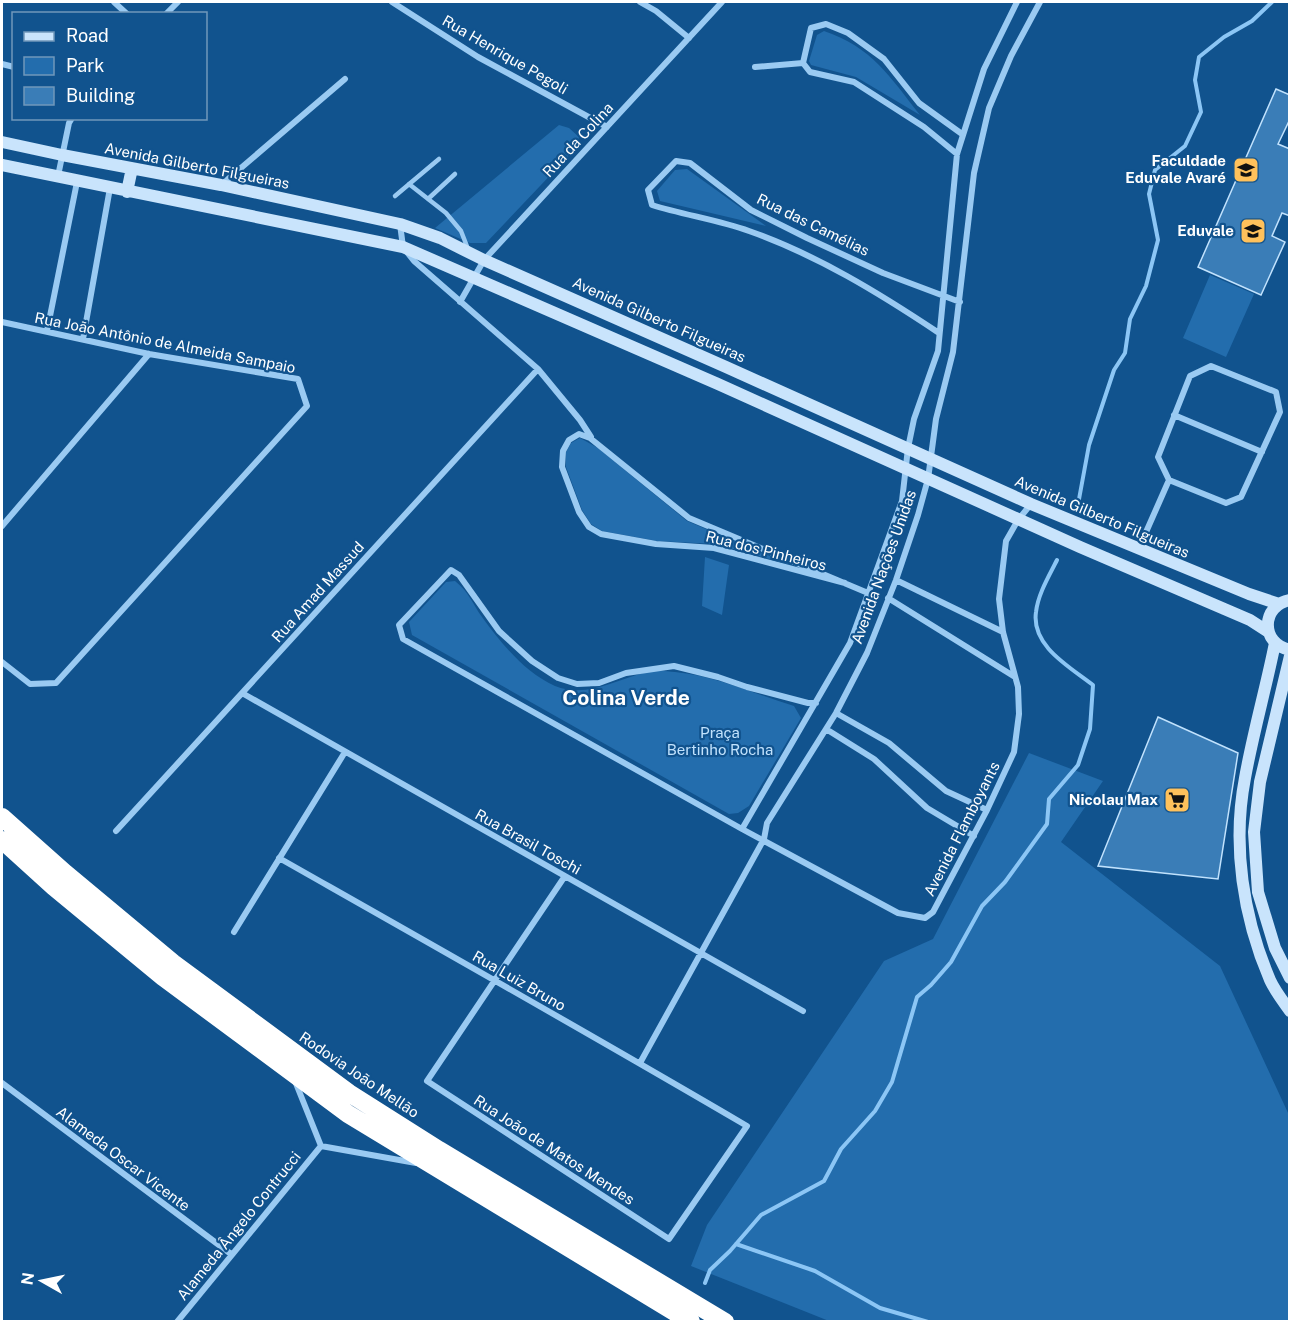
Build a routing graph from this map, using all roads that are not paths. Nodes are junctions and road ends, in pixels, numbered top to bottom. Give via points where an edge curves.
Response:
1 (392, 2) edge
2 (640, 2) edge
3 (722, 2) edge
4 (1006, 2) edge
5 (1040, 2) edge
6 (1016, 4) edge
7 (688, 38) junction
8 (803, 63) junction
9 (755, 67) dead end
10 (345, 79) dead end
11 (71, 120) edge
12 (607, 127) junction
13 (962, 134) junction
14 (2, 142) edge
15 (957, 154) junction
16 (62, 155) junction
17 (439, 159) dead end
18 (2, 165) edge
19 (132, 168) junction
20 (455, 174) dead end
21 (57, 178) junction
22 (77, 182) junction
23 (409, 184) junction
24 (221, 185) junction
25 (110, 188) junction
26 (127, 192) junction
27 (395, 196) dead end
28 (428, 199) junction
29 (400, 224) junction
30 (403, 247) junction
31 (469, 252) junction
32 (484, 260) junction
33 (476, 278) junction
34 (942, 296) junction
35 (460, 302) junction
36 (960, 302) junction
37 (2, 322) edge
38 (47, 331) junction
39 (939, 333) junction
40 (83, 339) junction
41 (149, 354) junction
42 (726, 366) junction
43 (537, 369) junction
44 (718, 384) junction
45 (1174, 415) junction
46 (593, 440) junction
47 (908, 448) junction
48 (1262, 452) junction
49 (930, 459) junction
50 (906, 469) junction
51 (928, 479) junction
52 (1169, 480) junction
53 (1031, 504) junction
54 (1018, 520) junction
55 (2, 526) edge
56 (1138, 549) junction
57 (1184, 568) junction
58 (896, 580) junction
59 (845, 584) junction
60 (1174, 588) junction
61 (868, 593) junction
62 (888, 598) junction
63 (1286, 600) edge
64 (1267, 631) junction
65 (1003, 632) junction
66 (1275, 643) junction
67 (1290, 650) edge
68 (1290, 656) edge
69 (2, 662) edge
70 (1015, 677) junction
71 (242, 693) junction
72 (816, 703) junction
73 (836, 713) junction
74 (826, 729) junction
75 (345, 752) junction
76 (1245, 778) junction
77 (1260, 782) junction
78 (987, 810) junction
79 (2, 817) edge
80 (742, 829) junction
81 (116, 831) dead end
82 (974, 836) junction
83 (764, 839) junction
84 (2, 840) edge
85 (279, 858) junction
86 (565, 876) junction
87 (234, 932) dead end
88 (701, 953) junction
89 (1290, 978) edge
90 (494, 980) junction
91 (803, 1011) dead end
92 (1290, 1011) edge
93 (640, 1063) junction
94 (291, 1073) junction
95 (2, 1083) edge
96 (321, 1146) junction
97 (429, 1166) junction
98 (669, 1239) joint
99 (231, 1254) junction
100 (177, 1322) edge
101 (691, 1322) edge
102 (725, 1322) edge

1 - 12 street, Rua Henrique Pegoli via 478,57
2 - 7 street
3 - 7 street, Rua da Colina
4 - 6 street
5 - 36 street, Avenida Nações Unidas via 989,108 974,173
6 - 13 street, Avenida Nações Unidas via 984,69
7 - 12 street, Rua da Colina
8 - 9 street
8 - 13 street via 811,28 826,24 848,33 884,59 919,103
8 - 15 street via 810,72 854,82 924,127
10 - 24 street
11 - 16 street
12 - 32 street, Rua da Colina
13 - 15 street, Avenida Nações Unidas
14 - 16 main road, Avenida Gilberto Filgueiras
15 - 34 street, Avenida Nações Unidas
16 - 19 main road, Avenida Gilberto Filgueiras
16 - 21 street
17 - 23 lane
18 - 21 main road
19 - 24 main road, Avenida Gilberto Filgueiras
19 - 26 main road
20 - 28 lane
21 - 22 main road
22 - 25 main road
22 - 38 street
23 - 27 lane
23 - 28 lane
24 - 29 main road, Avenida Gilberto Filgueiras
25 - 26 main road
25 - 40 street
26 - 30 main road
28 - 31 lane via 461,231
29 - 30 street
29 - 31 main road, Avenida Gilberto Filgueiras
30 - 33 main road
30 - 35 street, Rua dos Pinheiros
31 - 32 main road, Avenida Gilberto Filgueiras
32 - 33 street, Rua da Colina
32 - 42 main road, Avenida Gilberto Filgueiras
33 - 35 street, Rua da Colina
33 - 44 main road
34 - 36 street, Rua das Camélias
34 - 39 street, Avenida Nações Unidas
34 - 39 street, Rua das Camélias via 861,263 751,210 690,163 676,161 648,190 652,205 747,230 800,250
35 - 43 street, Rua dos Pinheiros
36 - 49 street, Avenida Nações Unidas
37 - 38 street, Rua João Antônio de Almeida Sampaio
38 - 40 street, Rua João Antônio de Almeida Sampaio
39 - 47 street, Avenida Nações Unidas via 938,351
40 - 41 street, Rua João Antônio de Almeida Sampaio
41 - 55 street
41 - 69 street, Rua João Antônio de Almeida Sampaio via 298,379 307,406 56,682 30,684
42 - 44 main road
42 - 47 main road, Avenida Gilberto Filgueiras
43 - 46 street, Rua dos Pinheiros
43 - 71 street, Rua Amad Massud
44 - 50 main road
45 - 48 street
45 - 48 street via 1190,376 1211,366 1276,392 1280,412
45 - 52 street via 1158,457
46 - 59 street, Rua dos Pinheiros via 689,518
46 - 59 street, Rua dos Pinheiros via 579,434 569,440 563,451 562,467 579,512 589,527 601,534 656,544 714,548
47 - 49 main road, Avenida Gilberto Filgueiras
47 - 50 street, Avenida Nações Unidas
48 - 52 street via 1241,497 1226,503
49 - 51 street, Avenida Nações Unidas
49 - 53 main road, Avenida Gilberto Filgueiras
50 - 51 main road
50 - 61 street, Avenida Nações Unidas via 902,501
51 - 54 main road
51 - 58 street, Avenida Nações Unidas
52 - 56 street
53 - 54 street, Avenida Flamboyants
53 - 56 main road, Avenida Gilberto Filgueiras
54 - 60 main road
54 - 65 street, Avenida Flamboyants via 1006,541 999,599
56 - 57 main road, Avenida Gilberto Filgueiras
57 - 60 main road
57 - 63 main road, Avenida Gilberto Filgueiras via 1248,594
58 - 62 street, Avenida Nações Unidas
58 - 65 street
59 - 61 street, Rua dos Pinheiros
60 - 64 main road
61 - 72 street, Avenida Nações Unidas via 850,643
62 - 70 street
62 - 73 street, Avenida Nações Unidas via 867,653
63 - 64 main road via 1270,612
64 - 66 main road
65 - 70 street, Avenida Flamboyants
66 - 67 main road
66 - 76 main road
68 - 77 main road
70 - 78 street, Avenida Flamboyants via 1019,714 1014,753
71 - 75 street, Rua Brasil Toschi
71 - 81 street, Rua Amad Massud
72 - 80 street, Avenida Nações Unidas
72 - 80 street via 674,666 626,673 599,683 577,684 558,678 532,662 499,631 459,575 451,570 399,624 403,639
73 - 74 street, Avenida Nações Unidas
73 - 78 street via 889,743 946,792
74 - 82 street via 874,759 927,808
74 - 83 street, Avenida Nações Unidas via 767,823
75 - 85 street
75 - 86 street, Rua Brasil Toschi
76 - 77 main road
76 - 92 main road via 1239,831 1242,880 1253,932 1271,981
77 - 89 main road via 1254,832 1258,892 1275,948
78 - 82 street, Avenida Flamboyants
79 - 102 highway, Rodovia João Mellão via 174,963 349,1093
80 - 83 street
82 - 83 street, Avenida Flamboyants via 933,912 925,918 898,913
83 - 88 street, Avenida Nações Unidas
84 - 94 highway via 163,977
85 - 87 street
85 - 90 street, Rua Luiz Bruno
86 - 88 street, Rua Brasil Toschi
86 - 90 street
88 - 91 street, Rua Brasil Toschi
88 - 93 street, Avenida Nações Unidas
90 - 93 street, Rua Luiz Bruno
90 - 98 street, Rua João de Matos Mendes via 426,1081
93 - 98 street, Rua Luiz Bruno via 747,1126
94 - 96 street
94 - 97 highway
95 - 99 street, Alameda Oscar Vicente
96 - 97 street
96 - 99 street, Alameda Ângelo Contrucci
97 - 101 highway
99 - 100 street, Alameda Ângelo Contrucci

